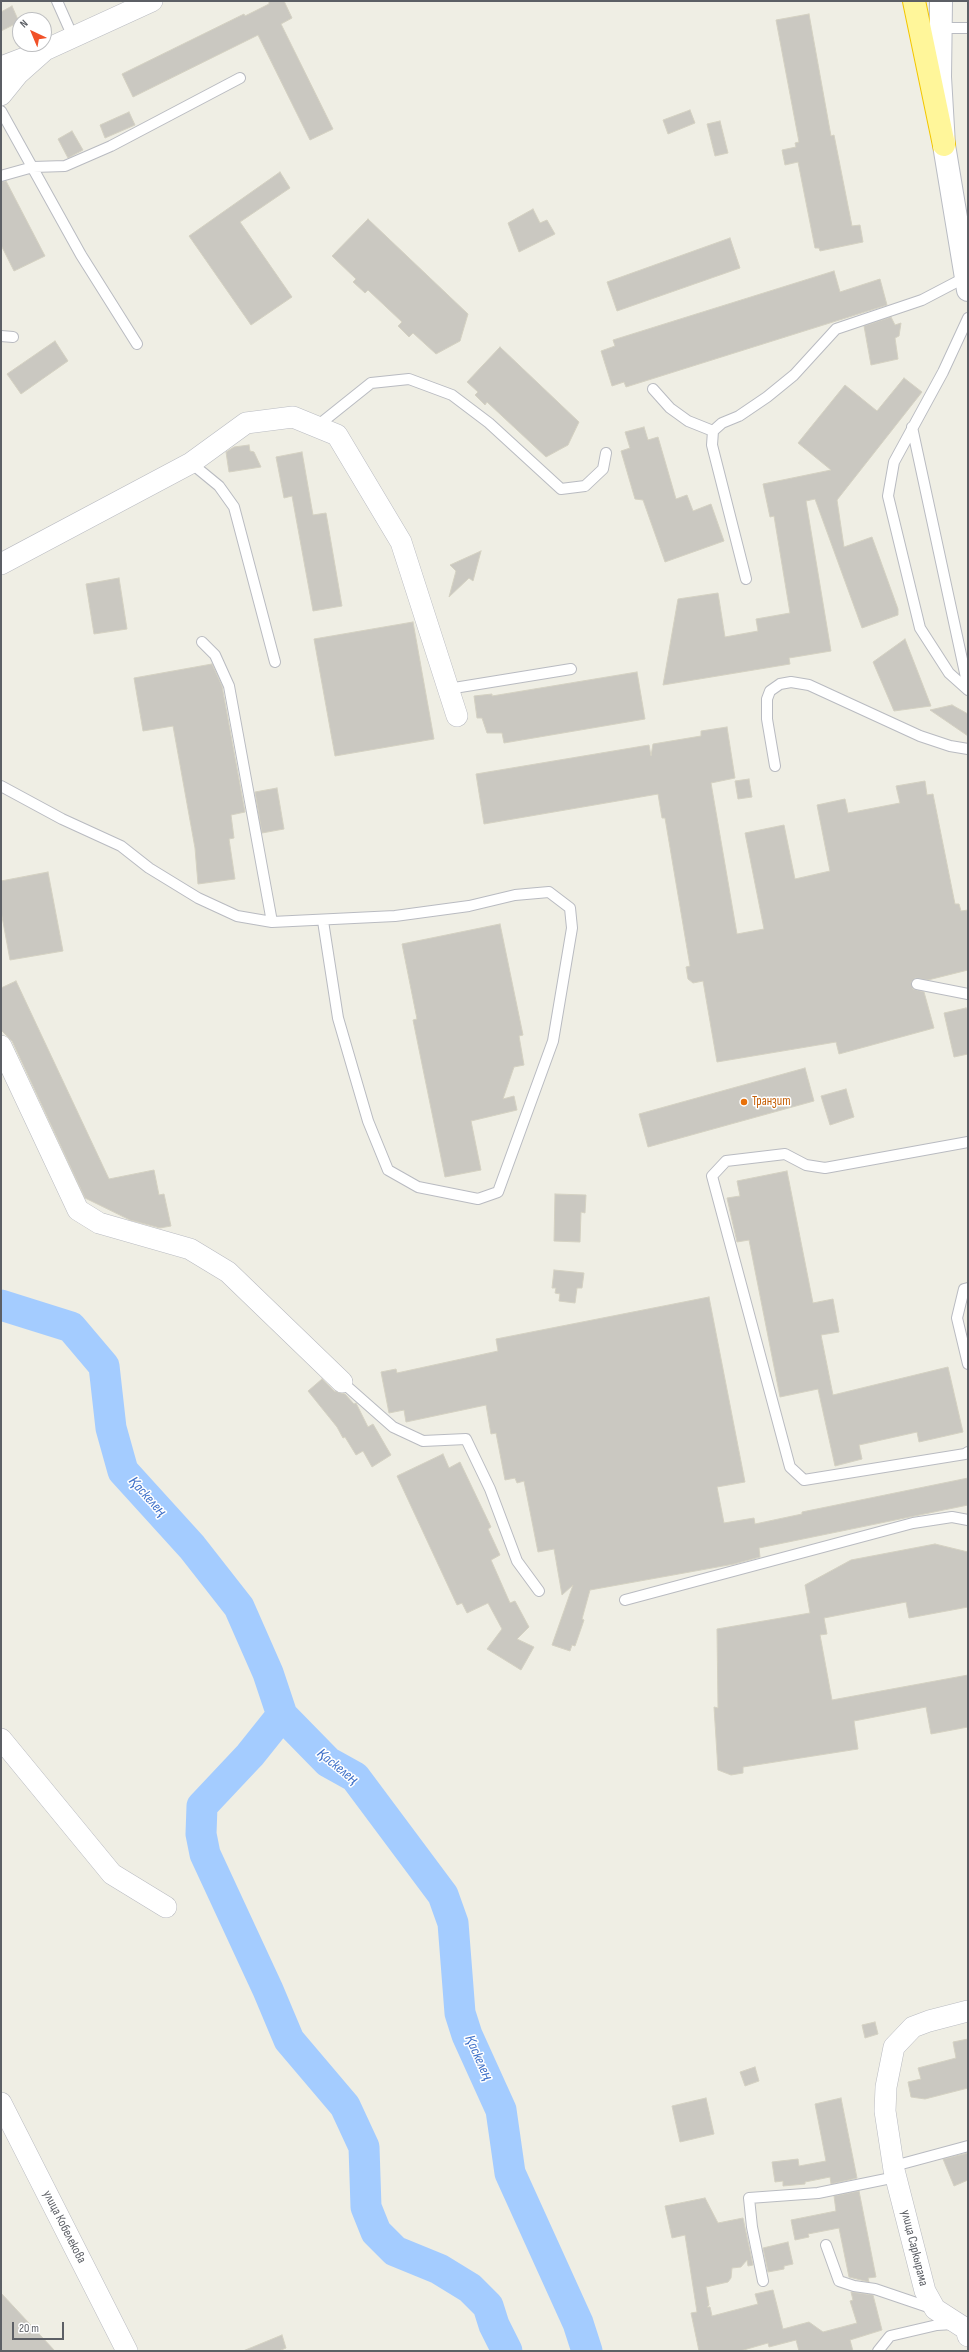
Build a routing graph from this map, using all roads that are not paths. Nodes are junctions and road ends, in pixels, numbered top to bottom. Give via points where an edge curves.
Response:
1 (57, 1) edge
2 (152, 1) edge
3 (914, 1) edge
4 (941, 1) edge
5 (940, 28) junction
6 (968, 28) edge
7 (72, 37) junction
8 (52, 47) edge
9 (38, 52) edge
10 (43, 52) edge
11 (3, 62) edge
12 (240, 78) dead end
13 (1, 95) edge
14 (1, 112) edge
15 (944, 145) junction
16 (33, 167) junction
17 (1, 176) edge
18 (966, 276) edge
19 (968, 318) edge
20 (1, 336) edge
21 (12, 337) dead end
22 (137, 344) dead end
23 (653, 389) dead end
24 (316, 427) junction
25 (912, 427) junction
26 (713, 431) junction
27 (606, 453) dead end
28 (191, 463) junction
29 (1, 564) edge
30 (746, 579) dead end
31 (202, 642) dead end
32 (275, 662) dead end
33 (571, 669) dead end
34 (968, 686) edge
35 (448, 689) junction
36 (968, 690) edge
37 (458, 716) dead end
38 (968, 749) edge
39 (775, 766) dead end
40 (1, 786) edge
41 (323, 921) junction
42 (272, 922) junction
43 (917, 984) dead end
44 (968, 994) edge
45 (1, 1046) edge
46 (968, 1142) edge
47 (968, 1288) edge
48 (968, 1364) edge
49 (342, 1382) joint
50 (968, 1452) edge
51 (968, 1520) edge
52 (539, 1591) dead end
53 (625, 1600) dead end
54 (1, 1739) edge
55 (166, 1907) dead end
56 (968, 2011) edge
57 (4, 2114) edge
58 (968, 2146) edge
59 (895, 2172) junction
60 (826, 2245) dead end
61 (763, 2281) dead end
62 (935, 2309) junction
63 (965, 2329) edge
64 (127, 2351) edge
65 (878, 2351) edge

1 - 7 lane
2 - 7 street
3 - 15 highway
4 - 5 main road
5 - 6 lane
5 - 15 main road
7 - 8 street
9 - 11 street
10 - 13 street via 18,74
12 - 16 lane via 65,166
14 - 16 lane
15 - 18 main road
16 - 17 lane
16 - 22 lane via 81,255
18 - 26 lane via 922,300 836,329 794,375 767,397
19 - 25 lane via 943,372
20 - 21 lane
23 - 26 lane via 670,408 688,421
24 - 27 lane via 371,383 410,379 452,395 489,423 561,490 584,486 603,469
24 - 28 street via 293,417 246,423
24 - 35 street via 337,435 401,542
25 - 34 lane
25 - 36 lane via 894,462 888,496 920,628 949,673
26 - 30 lane via 712,445
28 - 29 street
28 - 32 lane via 219,486 234,507
31 - 42 lane via 215,655 229,686
33 - 35 lane
35 - 37 street
38 - 39 lane via 920,736 809,684 790,682 780,684 770,691 767,699 766,719
40 - 42 lane via 62,819 121,846 149,868 198,898 237,916
41 - 41 lane via 338,1018 368,1121 388,1170 418,1187 478,1199 498,1192 553,1041 572,928 570,908 549,892 514,895 469,906 395,916
41 - 42 lane
43 - 44 lane
45 - 49 street via 78,1210 99,1223 190,1249 228,1272
46 - 50 lane via 825,1168 806,1165 785,1154 726,1161 712,1176 790,1468 804,1480
47 - 48 lane via 964,1289 957,1318
49 - 52 lane via 393,1427 417,1439 466,1440 490,1489 518,1561
51 - 53 lane via 952,1517 913,1523
54 - 55 street via 112,1874
56 - 59 street, улица Саркырама via 913,2027 894,2047 886,2087 885,2111
57 - 64 street, улица Кобелекова
58 - 59 lane
59 - 61 lane via 818,2193 750,2198 752,2227
59 - 62 street, улица Саркырама via 925,2291
60 - 62 lane via 838,2281 875,2289
62 - 63 street, улица Саркырама
63 - 65 lane via 937,2325 890,2336

